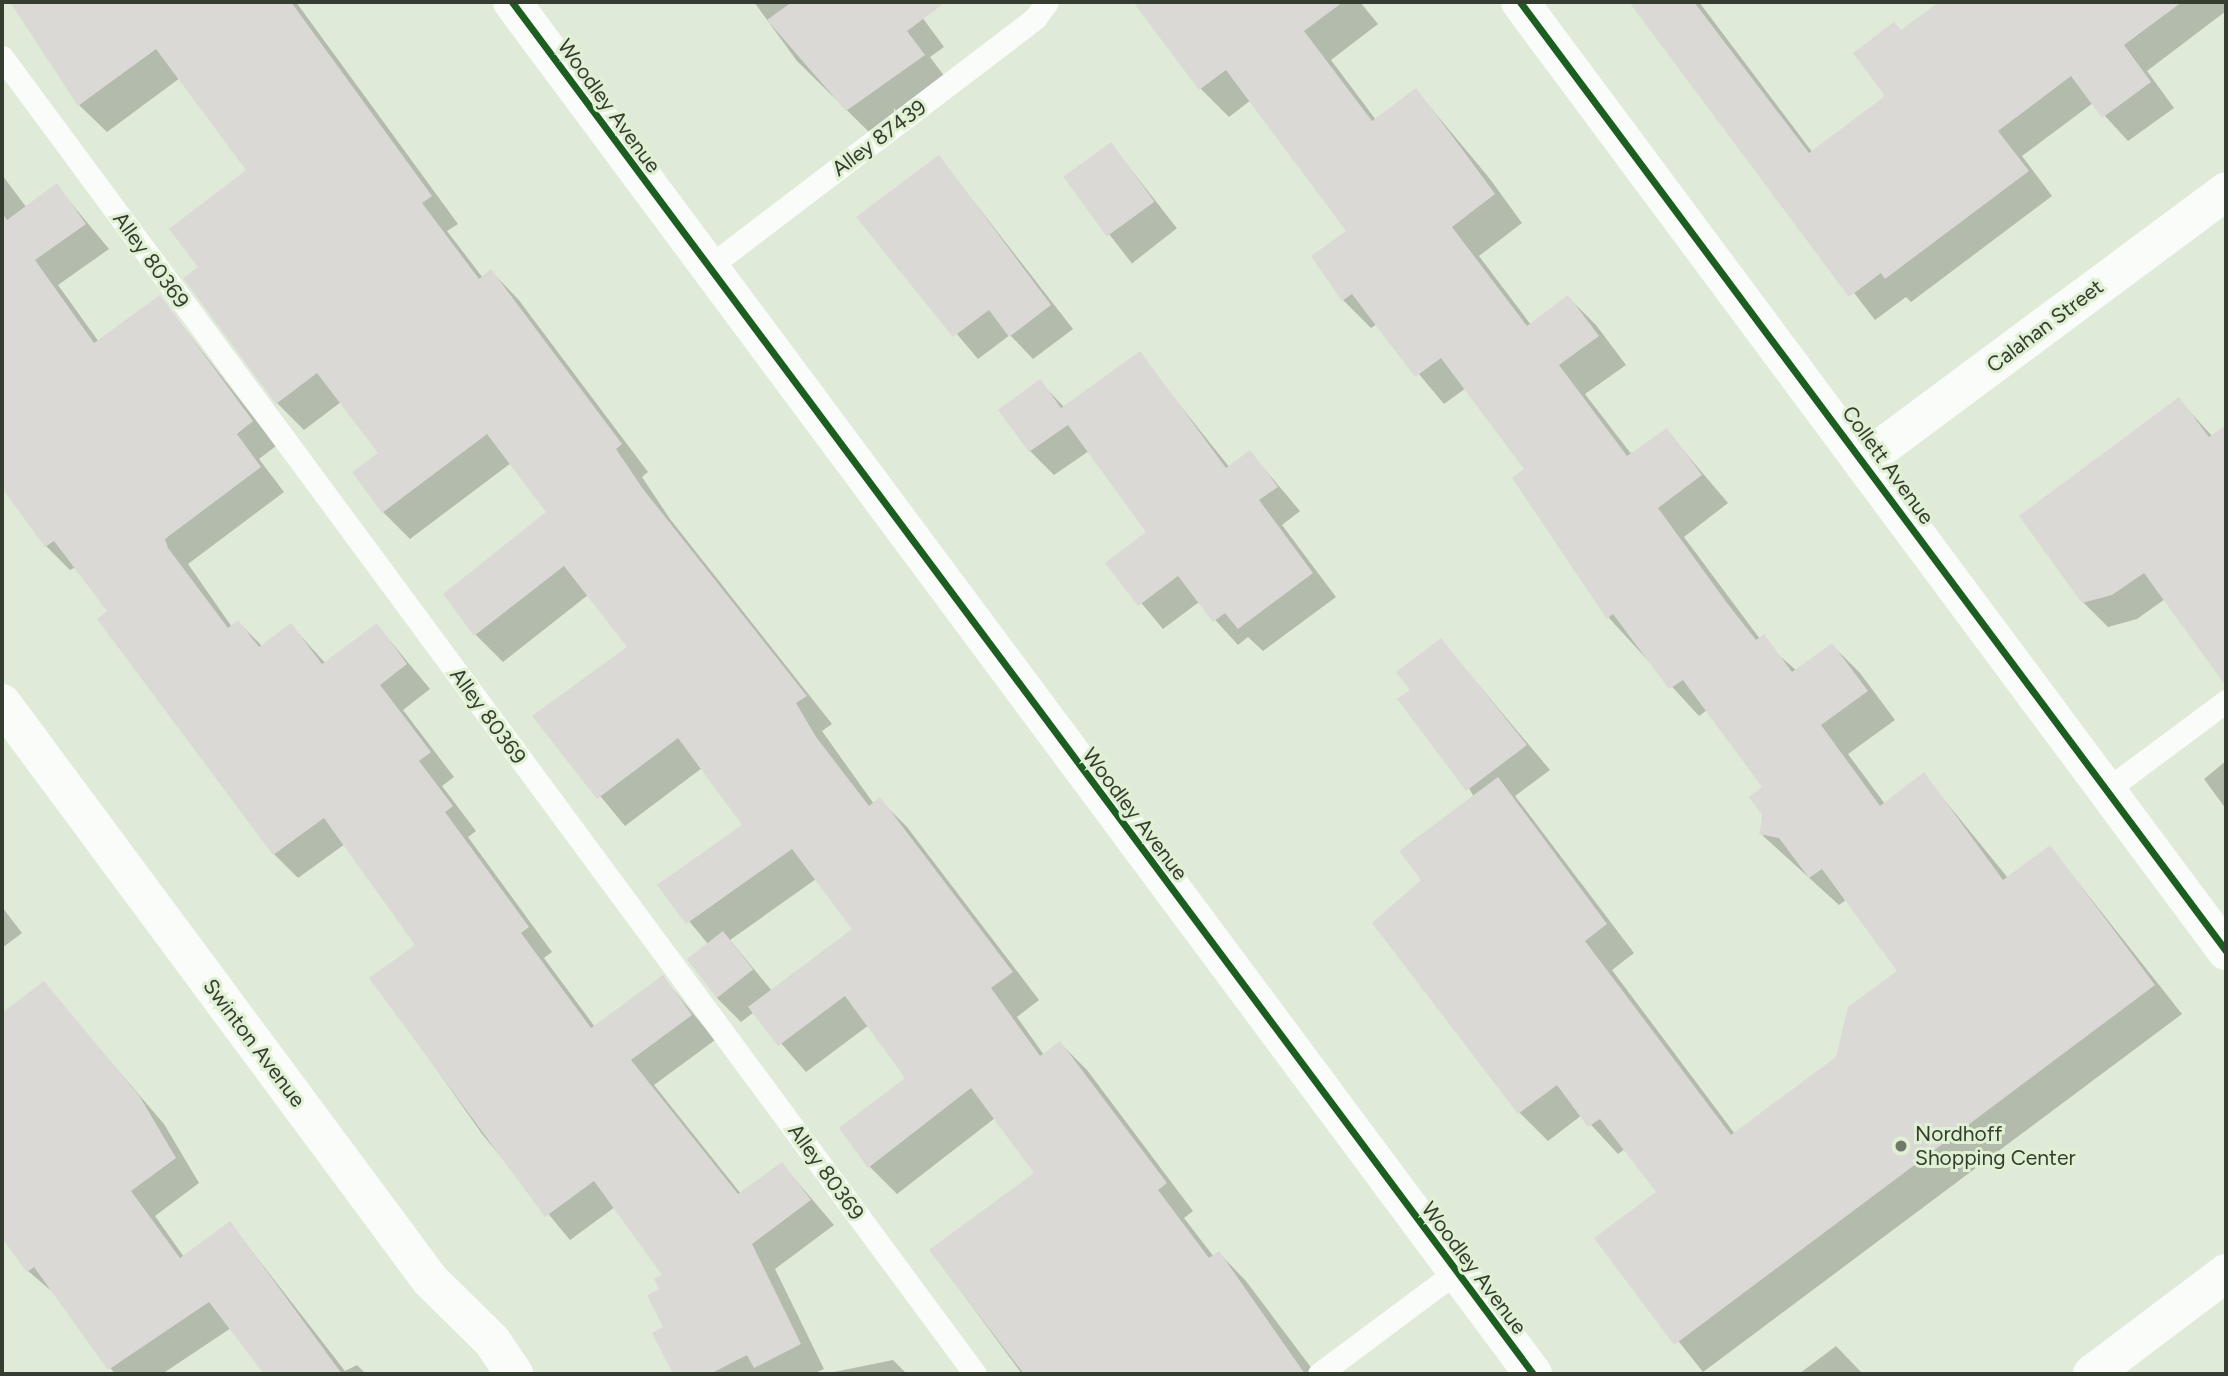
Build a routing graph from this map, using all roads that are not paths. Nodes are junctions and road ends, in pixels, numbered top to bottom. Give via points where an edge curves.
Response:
1 (512, 2) edge
2 (1047, 2) edge
3 (1520, 2) edge
4 (2, 57) edge
5 (2226, 191) edge
6 (706, 269) junction
7 (1863, 460) junction
8 (2226, 701) edge
9 (2, 703) edge
10 (2105, 790) junction
11 (2226, 951) edge
12 (1456, 1272) junction
13 (2226, 1273) edge
14 (514, 1374) edge
15 (975, 1374) edge
16 (1319, 1374) edge
17 (1533, 1374) edge
18 (2092, 1374) edge

1 - 6 street, Woodley Avenue
2 - 6 lane, Alley 87439 via 1035,18
3 - 7 street, Collett Avenue
4 - 15 lane, Alley 80369
5 - 7 street, Calahan Street
6 - 12 street, Woodley Avenue
7 - 10 street, Collett Avenue
8 - 10 lane
9 - 14 street, Swinton Avenue via 430,1280 492,1342
10 - 11 street, Collett Avenue
12 - 16 lane
12 - 17 street, Woodley Avenue
13 - 18 street

